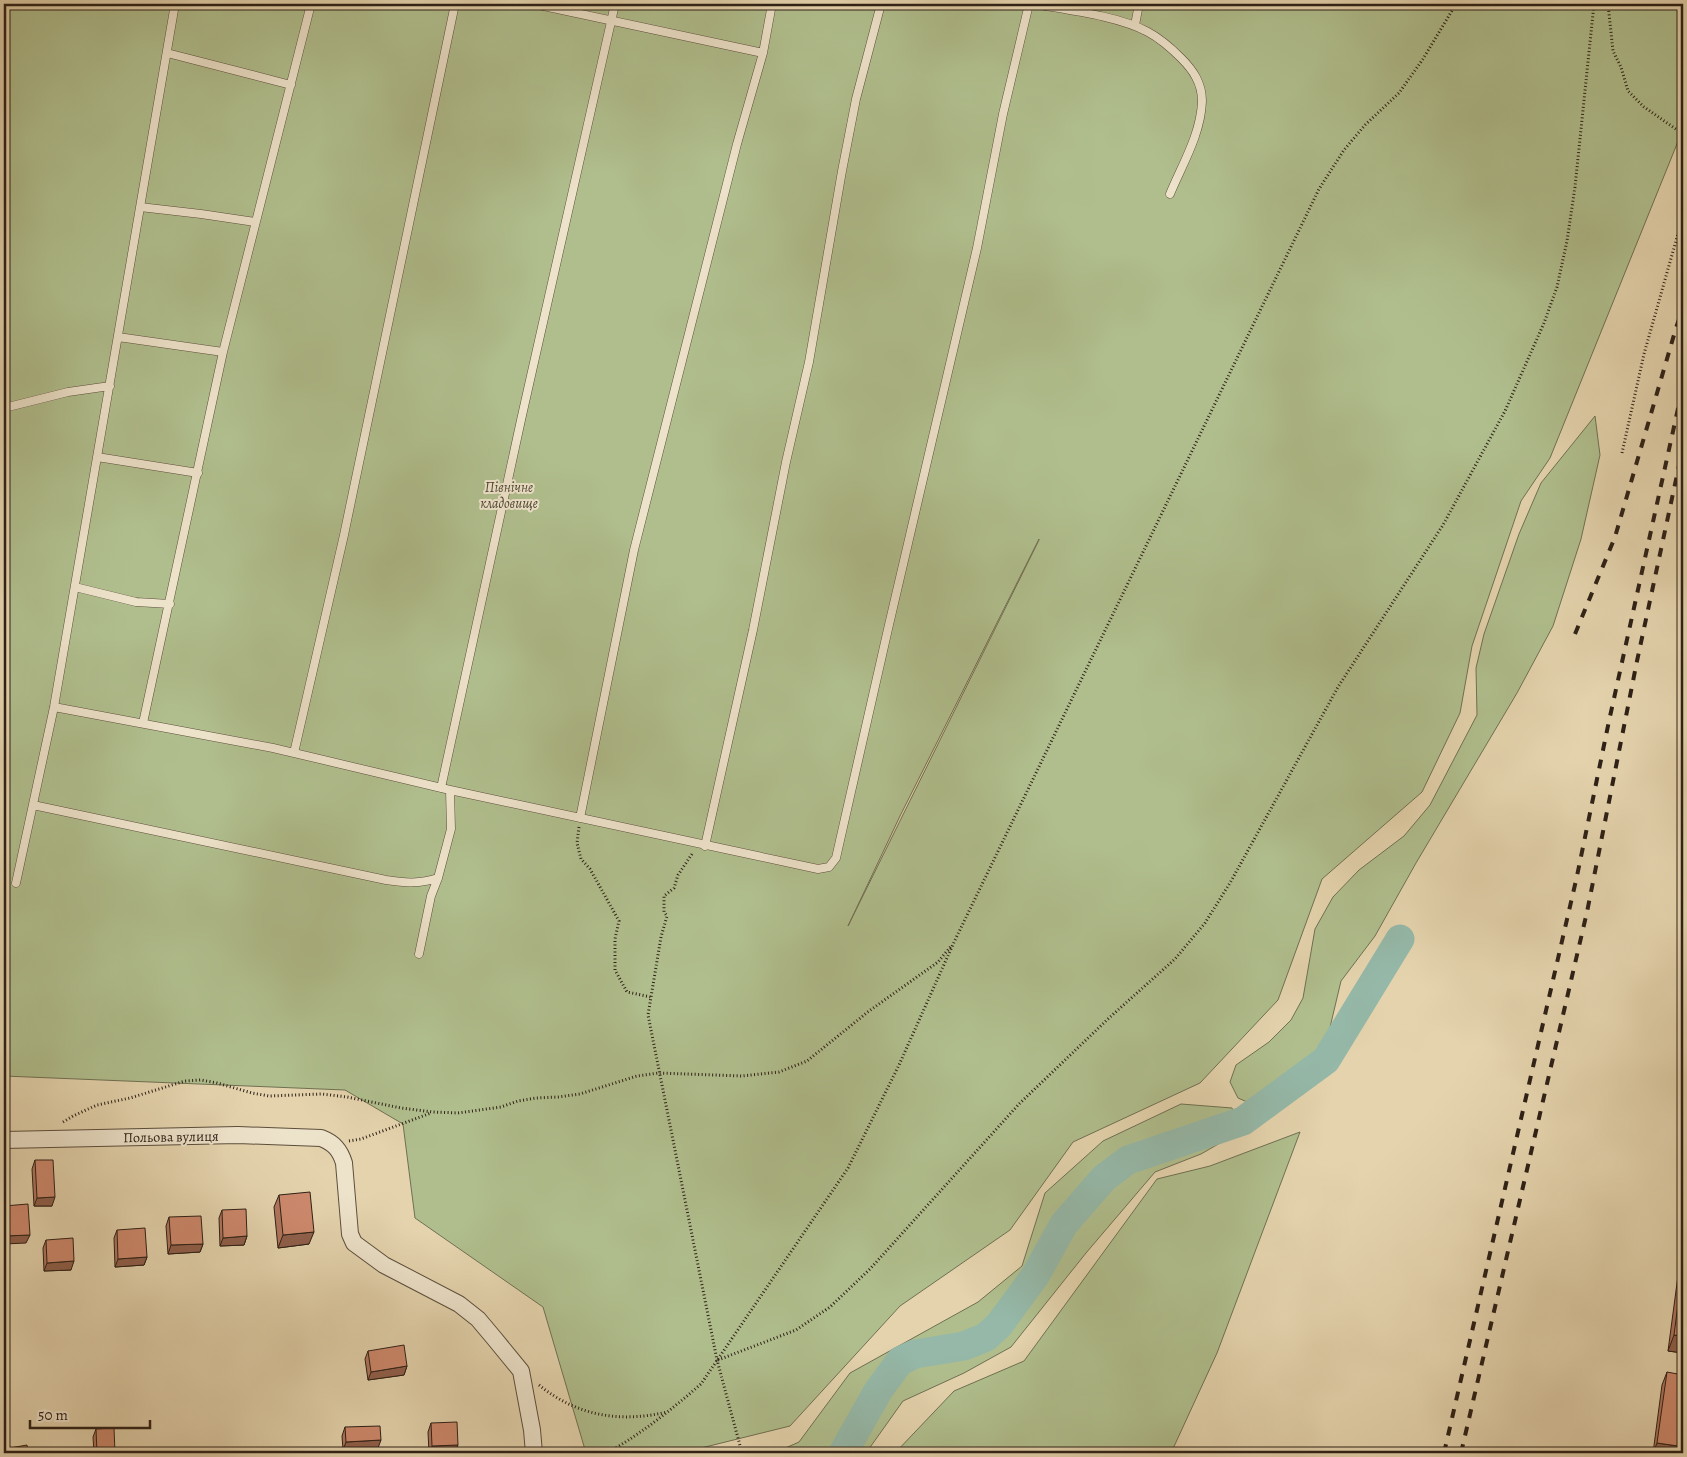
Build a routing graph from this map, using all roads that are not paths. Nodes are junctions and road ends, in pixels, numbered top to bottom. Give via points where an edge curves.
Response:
1 (175, 4) edge
2 (311, 4) edge
3 (455, 4) edge
4 (534, 4) edge
5 (615, 4) edge
6 (772, 4) edge
7 (881, 4) edge
8 (1029, 4) edge
9 (1034, 4) edge
10 (1139, 4) edge
11 (611, 21) junction
12 (1135, 25) junction
13 (167, 53) junction
14 (763, 53) junction
15 (291, 85) junction
16 (1170, 194) dead end
17 (140, 207) junction
18 (255, 222) junction
19 (118, 337) junction
20 (223, 352) junction
21 (110, 386) junction
22 (4, 408) edge
23 (97, 457) junction
24 (198, 473) junction
25 (75, 587) junction
26 (170, 604) junction
27 (54, 706) junction
28 (143, 723) junction
29 (294, 753) junction
30 (441, 788) junction
31 (450, 790) junction
32 (33, 805) junction
33 (580, 818) junction
34 (705, 846) junction
35 (438, 878) junction
36 (16, 883) dead end
37 (419, 954) dead end
38 (4, 1140) edge
39 (534, 1453) edge

1 - 13 lane
2 - 15 lane
3 - 29 lane via 344,535
4 - 11 lane
5 - 11 lane
6 - 14 lane
7 - 34 lane via 854,108 809,362
8 - 34 lane via 977,248 836,858 829,867 818,870
9 - 12 lane
10 - 12 lane
11 - 14 lane
11 - 30 lane
12 - 16 lane via 1168,45 1194,72 1200,84 1202,101 1198,129
13 - 15 lane
13 - 17 lane
14 - 33 lane via 634,550
15 - 18 lane
17 - 18 lane
17 - 19 lane
18 - 20 lane
19 - 20 lane
19 - 21 lane
20 - 24 lane
21 - 22 lane via 68,392
21 - 23 lane
23 - 24 lane
23 - 25 lane
24 - 26 lane
25 - 26 lane via 136,602
25 - 27 lane
26 - 28 lane
27 - 28 lane
27 - 32 lane
28 - 29 lane
29 - 30 lane
30 - 31 lane
31 - 33 lane
31 - 35 lane via 451,829
32 - 35 lane via 386,880 407,883
32 - 36 lane
33 - 34 lane
35 - 37 lane via 430,896
38 - 39 street, Польова вулиця via 238,1135 321,1138 332,1144 341,1153 344,1163 350,1234 354,1243 384,1265 459,1304 478,1319 521,1371

